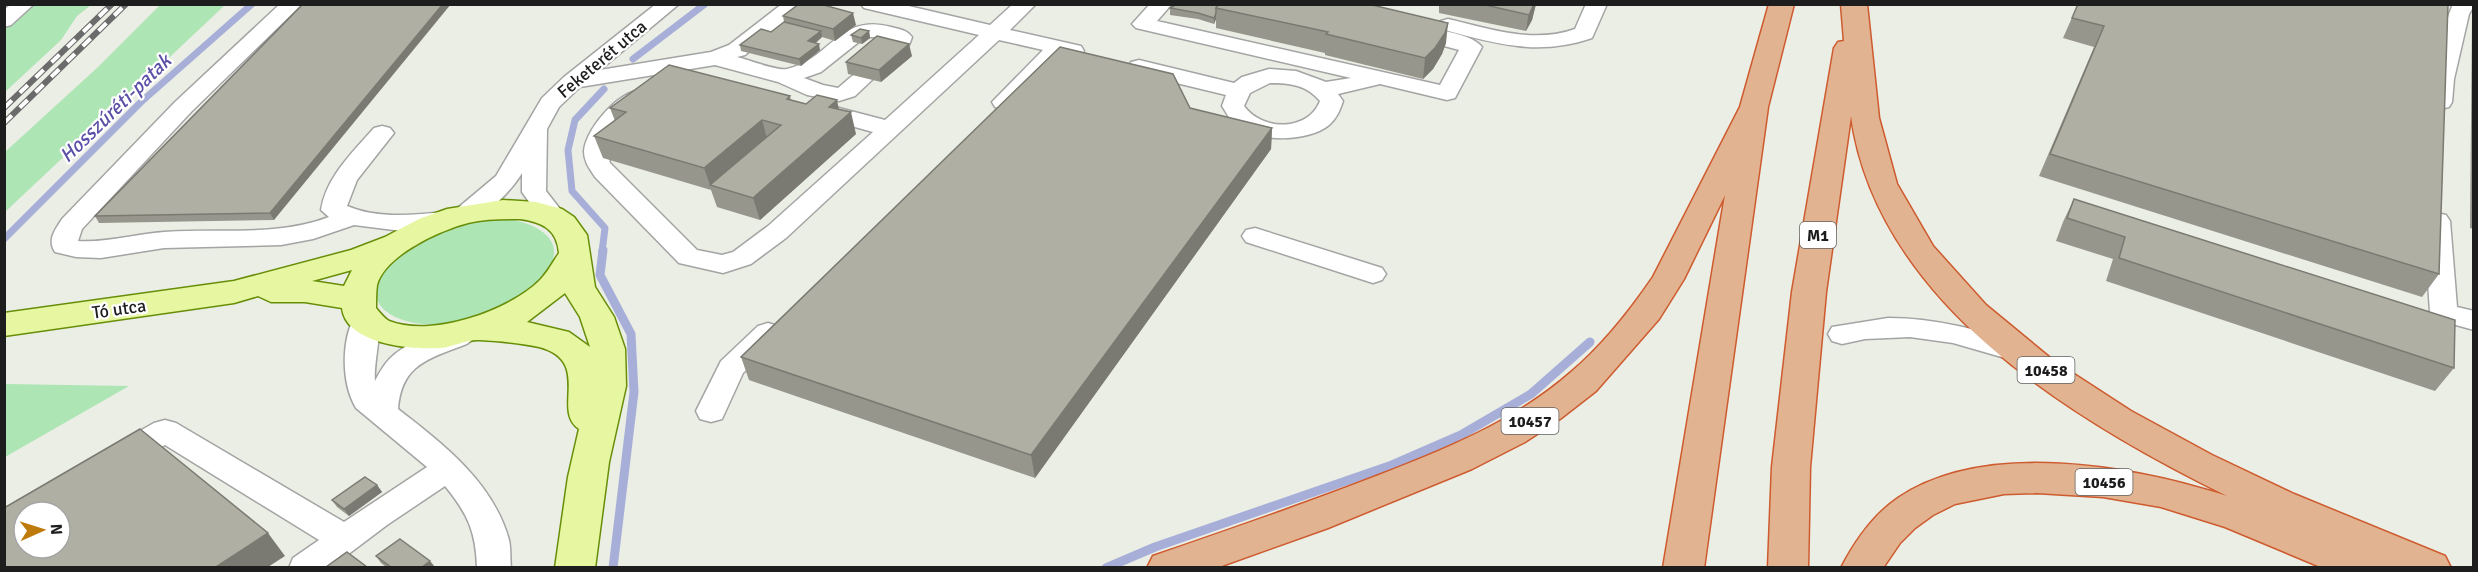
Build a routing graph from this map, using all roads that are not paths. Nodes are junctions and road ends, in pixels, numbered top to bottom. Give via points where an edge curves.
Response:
1 (24, 4) edge
2 (292, 4) edge
3 (669, 4) edge
4 (796, 4) edge
5 (871, 4) edge
6 (1026, 4) edge
7 (1162, 4) edge
8 (1597, 4) edge
9 (1782, 4) edge
10 (1854, 4) edge
11 (2464, 4) edge
12 (4, 21) edge
13 (995, 33) junction
14 (1058, 48) junction
15 (892, 51) edge
16 (1092, 56) edge
17 (715, 58) junction
18 (1114, 61) edge
19 (667, 65) junction
20 (786, 77) junction
21 (1379, 77) junction
22 (863, 78) edge
23 (572, 82) junction
24 (1325, 89) junction
25 (1237, 91) junction
26 (783, 100) edge
27 (1754, 108) junction
28 (985, 120) edge
29 (2440, 122) edge
30 (537, 126) junction
31 (890, 129) junction
32 (382, 133) dead end
33 (2437, 203) edge
34 (456, 217) junction
35 (350, 218) junction
36 (554, 218) junction
37 (1255, 236) dead end
38 (404, 239) junction
39 (573, 256) junction
40 (1373, 274) dead end
41 (234, 291) junction
42 (362, 310) junction
43 (782, 318) edge
44 (2474, 321) edge
45 (4, 325) edge
46 (478, 330) junction
47 (1842, 334) dead end
48 (2022, 353) junction
49 (711, 411) dead end
50 (383, 414) junction
51 (594, 446) junction
52 (449, 468) junction
53 (95, 471) edge
54 (345, 539) junction
55 (305, 567) edge
56 (494, 567) edge
57 (574, 567) edge
58 (1167, 567) edge
59 (1683, 567) edge
60 (1788, 567) edge
61 (1861, 567) edge
62 (2366, 567) edge
63 (2431, 567) edge

1 - 12 street
2 - 35 street via 183,107 71,225 64,236 64,246 95,250 162,240 299,236
3 - 23 street, Feketerét utca
4 - 17 street via 737,50
5 - 13 street
6 - 13 street
7 - 21 street via 1143,24
8 - 21 street via 1584,33 1543,44 1393,20 1471,48 1447,93
9 - 27 highway
10 - 48 highway, 10458 via 1866,121 1881,182 1892,207 1908,236 1943,281
10 - 60 highway, M1 via 1809,292 1791,467
11 - 29 street via 2443,79
13 - 14 street
13 - 31 street
14 - 16 street
14 - 28 street
15 - 20 street via 901,37 866,29 813,67
17 - 19 street
17 - 20 street
18 - 25 street
19 - 23 street
19 - 31 street via 705,79 666,84 637,98 602,134 597,159 604,172 688,257 723,264 758,248
20 - 22 street via 795,84 837,95
21 - 24 street
23 - 30 street, Feketerét utca via 550,103
24 - 25 street via 1290,76 1269,76 1250,81
24 - 25 street via 1332,101 1330,113 1318,123 1294,131 1266,129 1243,120 1233,106
26 - 31 street
27 - 58 highway, 10457 via 1668,279 1616,350 1583,382 1512,432 1459,459 1324,513
27 - 59 highway
30 - 34 street via 506,180
30 - 36 street, Feketerét utca via 534,192
32 - 35 street via 333,200 334,210
33 - 44 street via 2444,312
34 - 35 street via 413,223
34 - 36 main road via 516,209
34 - 38 main road
36 - 39 main road via 571,234
37 - 40 street
38 - 41 main road, Tó utca via 362,257
38 - 42 main road via 384,253 360,284
39 - 46 main road via 560,280 534,303
39 - 51 main road via 578,286 601,326 608,350 610,386
41 - 42 main road, Tó utca via 305,291
41 - 45 main road, Tó utca
42 - 46 main road, Tó utca via 378,329 393,335 411,338
42 - 50 street via 360,387 366,400
43 - 49 street via 732,368
46 - 50 street via 421,350 404,361 384,390
46 - 51 main road via 540,335 564,345 580,358 585,367 587,413
47 - 48 street via 1882,327 1923,327
48 - 63 highway, 10458 via 2122,423 2199,465 2291,509
50 - 52 street
51 - 57 main road
52 - 54 street
52 - 56 street via 482,515 492,541
53 - 54 street via 165,431
54 - 55 street
61 - 62 highway, 10456 via 1887,531 1920,504 1961,488 2038,479 2086,480 2162,492 2248,520

